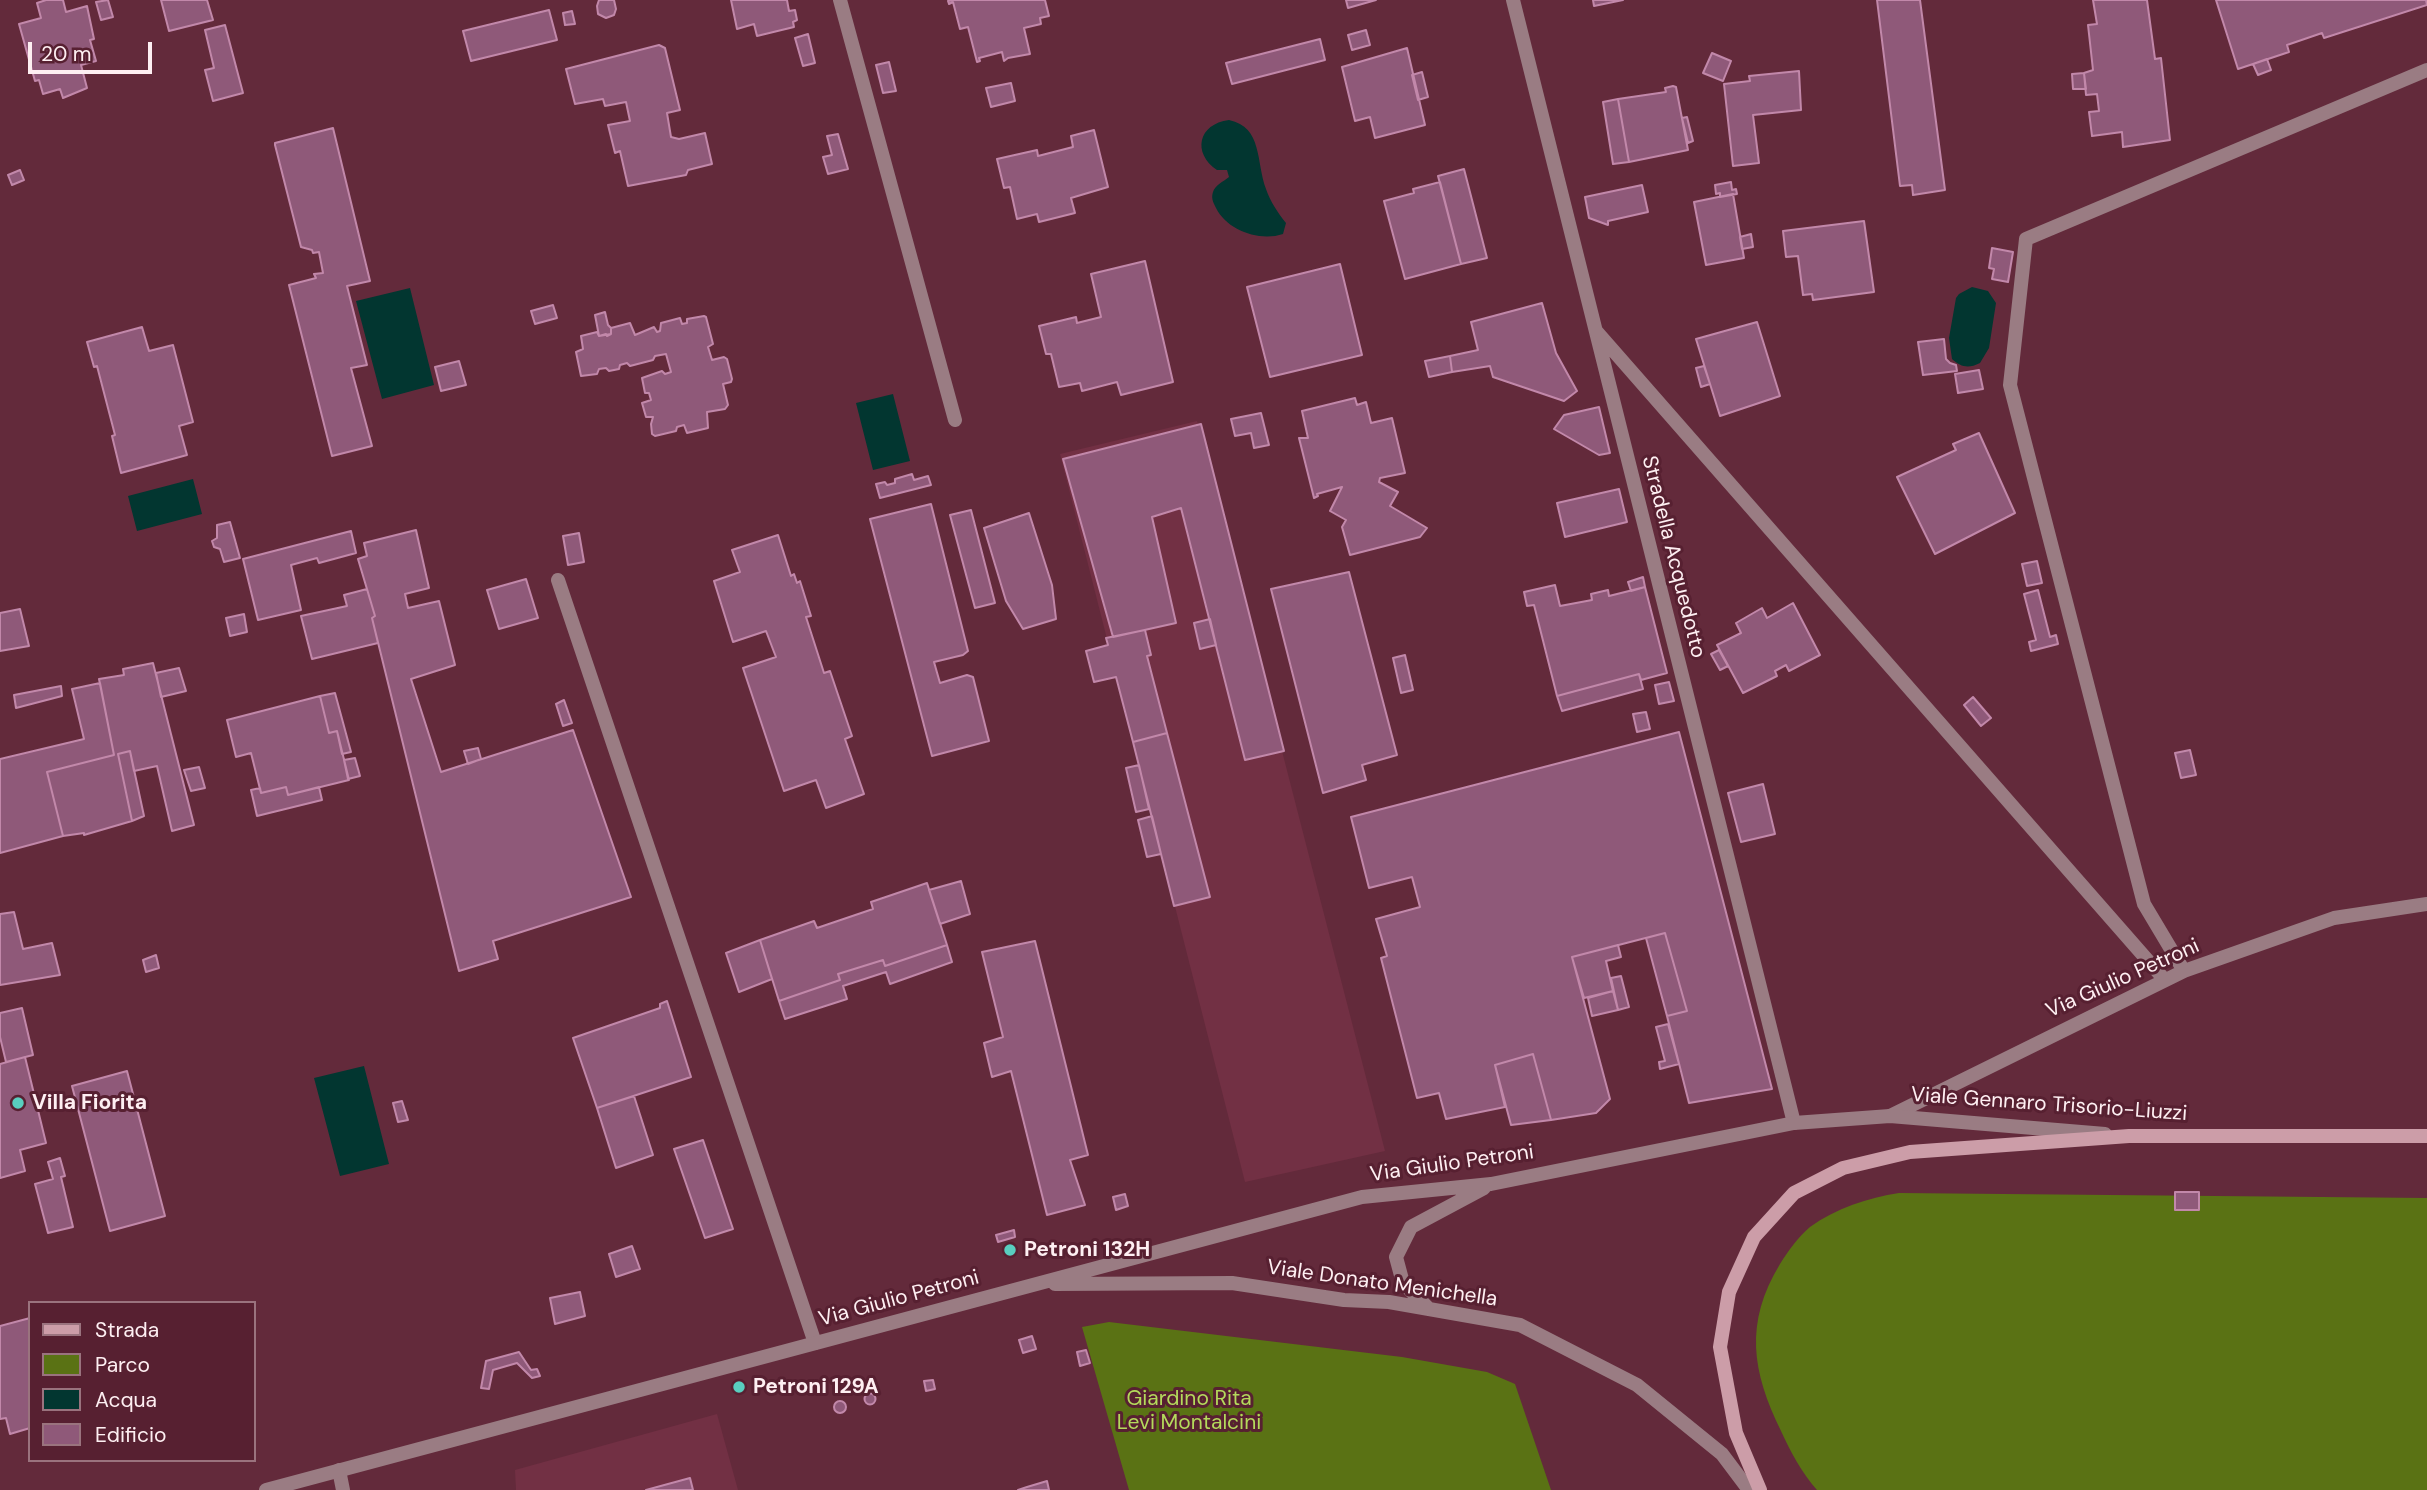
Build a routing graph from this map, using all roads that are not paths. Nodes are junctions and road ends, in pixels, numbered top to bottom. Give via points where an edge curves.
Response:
1 (839, 0) edge
2 (1513, 0) edge
3 (2427, 70) edge
4 (1594, 328) junction
5 (955, 420) dead end
6 (558, 580) dead end
7 (2427, 904) edge
8 (2184, 971) junction
9 (2164, 979) junction
10 (1890, 1116) junction
11 (1794, 1123) junction
12 (2129, 1136) junction
13 (2427, 1136) edge
14 (1491, 1184) junction
15 (1036, 1283) junction
16 (1429, 1310) junction
17 (815, 1343) junction
18 (339, 1470) junction
19 (266, 1490) edge
20 (343, 1490) edge
21 (1749, 1490) edge
22 (1760, 1490) edge

1 - 5 street
2 - 4 street, Stradella Acquedotto
3 - 8 street via 2026,239 2010,385 2144,904
4 - 9 street
4 - 11 street, Stradella Acquedotto
6 - 17 street
7 - 8 street, Via Giulio Petroni via 2334,918
8 - 9 street, Via Giulio Petroni
9 - 10 street, Via Giulio Petroni
10 - 11 street, Viale Gennaro Trisorio-Liuzzi
10 - 12 street, Viale Gennaro Trisorio-Liuzzi
11 - 14 street, Via Giulio Petroni
12 - 13 main road, Viale Gennaro Trisorio-Liuzzi
12 - 22 main road via 1910,1152 1843,1168 1794,1193 1754,1237 1729,1292 1720,1347 1736,1433
14 - 15 street, Via Giulio Petroni via 1362,1197
14 - 16 street via 1412,1227 1396,1257 1403,1283
15 - 16 street, Viale Donato Menichella via 1232,1283
15 - 17 street, Via Giulio Petroni
16 - 21 street, Viale Donato Menichella via 1520,1325 1637,1385 1722,1454
17 - 18 street, Via Giulio Petroni
18 - 19 street, Via Giulio Petroni
18 - 20 street

